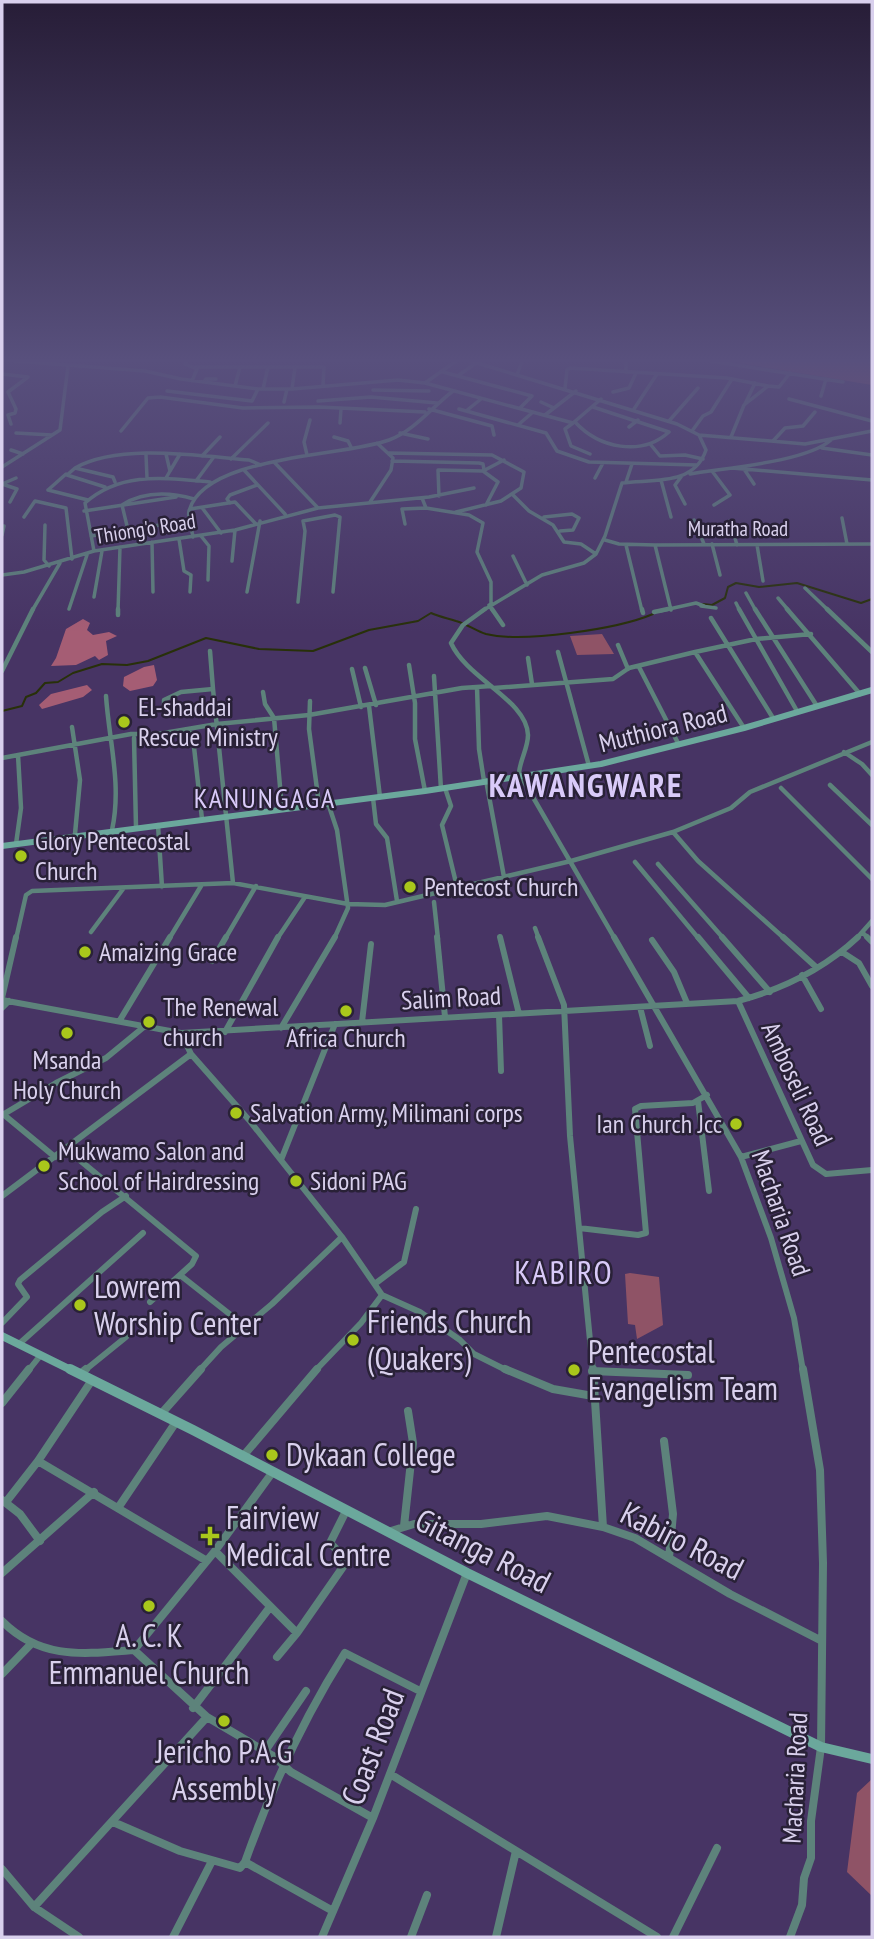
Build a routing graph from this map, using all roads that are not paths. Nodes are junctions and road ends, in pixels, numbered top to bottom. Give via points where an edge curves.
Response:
1 (15, 451) edge
2 (27, 451) edge
3 (207, 451) edge
4 (240, 451) edge
5 (306, 451) edge
6 (326, 451) edge
7 (560, 451) edge
8 (584, 451) edge
9 (656, 451) edge
10 (706, 451) edge
11 (811, 451) edge
12 (851, 451) edge
13 (389, 453) joint
14 (23, 454) junction
15 (166, 454) junction
16 (180, 454) junction
17 (590, 454) dead end
18 (872, 454) edge
19 (146, 455) junction
20 (307, 455) junction
21 (202, 456) junction
22 (213, 457) junction
23 (232, 459) junction
24 (703, 459) junction
25 (504, 460) junction
26 (274, 461) junction
27 (392, 461) junction
28 (603, 463) junction
29 (632, 464) junction
30 (261, 465) junction
31 (697, 465) junction
32 (2, 467) edge
33 (729, 467) junction
34 (75, 468) junction
35 (744, 469) junction
36 (244, 470) junction
37 (170, 471) junction
38 (483, 471) junction
39 (712, 471) junction
40 (66, 474) junction
41 (690, 474) junction
42 (681, 477) junction
43 (16, 478) dead end
44 (148, 478) junction
45 (166, 478) junction
46 (594, 478) dead end
47 (661, 480) junction
48 (872, 480) edge
49 (196, 481) junction
50 (115, 482) junction
51 (211, 482) junction
52 (626, 482) junction
53 (639, 483) junction
54 (754, 484) dead end
55 (257, 485) junction
56 (105, 487) junction
57 (474, 488) dead end
58 (637, 493) dead end
59 (513, 495) junction
60 (439, 496) junction
61 (422, 498) junction
62 (194, 499) junction
63 (88, 500) junction
64 (10, 502) dead end
65 (370, 502) junction
66 (230, 503) junction
67 (358, 503) junction
68 (685, 504) dead end
69 (122, 505) junction
70 (486, 505) junction
71 (714, 505) dead end
72 (318, 508) junction
73 (426, 508) junction
74 (190, 509) junction
75 (203, 509) junction
76 (85, 511) junction
77 (361, 512) dead end
78 (456, 512) junction
79 (294, 513) junction
80 (285, 514) junction
81 (24, 517) dead end
82 (544, 517) junction
83 (671, 517) dead end
84 (842, 518) dead end
85 (191, 520) junction
86 (694, 520) dead end
87 (260, 521) junction
88 (303, 521) junction
89 (730, 521) dead end
90 (255, 523) junction
91 (405, 524) dead end
92 (45, 525) dead end
93 (4, 526) dead end
94 (128, 530) junction
95 (234, 530) junction
96 (560, 531) junction
97 (221, 533) junction
98 (2, 535) edge
99 (91, 536) junction
100 (201, 536) junction
101 (193, 537) junction
102 (179, 539) junction
103 (606, 540) junction
104 (152, 542) junction
105 (704, 544) junction
106 (712, 544) junction
107 (847, 544) junction
108 (626, 545) junction
109 (655, 545) junction
110 (737, 545) junction
111 (757, 545) junction
112 (871, 546) edge
113 (120, 548) junction
114 (94, 551) junction
115 (102, 551) junction
116 (596, 554) junction
117 (87, 555) junction
118 (513, 556) dead end
119 (72, 559) junction
120 (232, 561) dead end
121 (60, 562) junction
122 (50, 566) junction
123 (2, 575) edge
124 (720, 575) dead end
125 (208, 580) dead end
126 (763, 581) dead end
127 (527, 585) junction
128 (805, 589) dead end
129 (153, 592) dead end
130 (190, 592) dead end
131 (247, 592) dead end
132 (333, 592) dead end
133 (746, 593) dead end
134 (94, 597) dead end
135 (779, 598) dead end
136 (298, 602) dead end
137 (736, 603) dead end
138 (490, 604) junction
139 (716, 608) dead end
140 (69, 609) dead end
141 (669, 609) junction
142 (653, 612) dead end
143 (643, 614) dead end
144 (118, 615) dead end
145 (711, 618) dead end
146 (468, 624) joint
147 (503, 625) dead end
148 (811, 634) junction
149 (774, 637) junction
150 (756, 639) junction
151 (618, 645) dead end
152 (729, 645) junction
153 (209, 651) dead end
154 (558, 652) dead end
155 (695, 652) junction
156 (872, 652) edge
157 (528, 658) dead end
158 (409, 665) dead end
159 (639, 667) junction
160 (365, 668) dead end
161 (628, 668) junction
162 (352, 669) dead end
163 (2, 671) edge
164 (434, 676) dead end
165 (566, 683) junction
166 (532, 684) junction
167 (477, 687) junction
168 (493, 687) junction
169 (213, 689) junction
170 (872, 690) edge
171 (263, 692) dead end
172 (437, 694) junction
173 (860, 694) junction
174 (106, 696) dead end
175 (414, 699) junction
176 (310, 701) dead end
177 (164, 705) dead end
178 (376, 705) junction
179 (369, 706) junction
180 (817, 706) junction
181 (362, 707) junction
182 (797, 711) junction
183 (309, 715) junction
184 (274, 718) junction
185 (773, 718) junction
186 (217, 724) junction
187 (72, 727) dead end
188 (744, 728) junction
189 (192, 729) junction
190 (134, 738) dead end
191 (110, 739) junction
192 (872, 742) edge
193 (77, 744) junction
194 (679, 745) junction
195 (844, 752) junction
196 (18, 755) junction
197 (2, 758) edge
198 (589, 766) junction
199 (521, 775) junction
200 (872, 775) edge
201 (485, 780) junction
202 (830, 785) dead end
203 (781, 788) dead end
204 (443, 789) junction
205 (425, 791) junction
206 (376, 797) junction
207 (328, 803) junction
208 (319, 804) junction
209 (282, 809) junction
210 (225, 816) junction
211 (202, 819) junction
212 (158, 825) junction
213 (872, 825) edge
214 (136, 827) junction
215 (112, 830) junction
216 (673, 832) junction
217 (75, 834) junction
218 (16, 844) junction
219 (2, 846) edge
220 (571, 861) junction
221 (635, 862) dead end
222 (659, 863) dead end
223 (503, 877) junction
224 (872, 879) edge
225 (233, 883) junction
226 (201, 886) junction
227 (256, 886) junction
228 (162, 887) junction
229 (457, 887) junction
230 (123, 889) junction
231 (305, 897) junction
232 (397, 901) junction
233 (434, 902) dead end
234 (348, 904) junction
235 (872, 921) edge
236 (535, 928) dead end
237 (91, 932) dead end
238 (863, 933) junction
239 (500, 937) dead end
240 (652, 940) dead end
241 (872, 942) edge
242 (371, 944) dead end
243 (842, 952) junction
244 (212, 961) dead end
245 (816, 967) junction
246 (802, 975) junction
247 (872, 986) edge
248 (770, 992) junction
249 (2, 999) edge
250 (749, 999) junction
251 (9, 1001) junction
252 (738, 1001) junction
253 (687, 1003) junction
254 (655, 1006) junction
255 (640, 1007) junction
256 (2, 1009) edge
257 (821, 1009) dead end
258 (564, 1012) junction
259 (519, 1014) junction
260 (499, 1015) junction
261 (445, 1017) junction
262 (120, 1020) junction
263 (362, 1023) junction
264 (335, 1024) junction
265 (145, 1026) junction
266 (281, 1028) junction
267 (225, 1031) junction
268 (181, 1033) junction
269 (650, 1046) dead end
270 (191, 1054) junction
271 (501, 1071) dead end
272 (707, 1095) junction
273 (698, 1101) junction
274 (3, 1113) edge
275 (801, 1141) junction
276 (65, 1149) junction
277 (55, 1157) junction
278 (741, 1157) junction
279 (281, 1160) junction
280 (872, 1170) edge
281 (709, 1191) dead end
282 (2, 1196) edge
283 (127, 1196) junction
284 (416, 1209) dead end
285 (579, 1228) junction
286 (144, 1233) dead end
287 (342, 1237) junction
288 (180, 1275) junction
289 (376, 1283) junction
290 (382, 1295) junction
291 (150, 1302) dead end
292 (2, 1323) edge
293 (246, 1327) junction
294 (2, 1336) edge
295 (126, 1337) dead end
296 (19, 1344) junction
297 (40, 1356) junction
298 (592, 1371) junction
299 (80, 1374) junction
300 (688, 1375) dead end
301 (92, 1380) junction
302 (593, 1396) junction
303 (2, 1403) edge
304 (408, 1411) dead end
305 (161, 1414) junction
306 (176, 1422) junction
307 (664, 1441) dead end
308 (242, 1458) junction
309 (38, 1461) junction
310 (272, 1473) junction
311 (94, 1492) junction
312 (4, 1501) edge
313 (118, 1508) junction
314 (346, 1511) junction
315 (404, 1527) junction
316 (603, 1527) junction
317 (388, 1532) junction
318 (40, 1541) junction
319 (215, 1551) junction
320 (669, 1558) junction
321 (207, 1561) junction
322 (2, 1573) edge
323 (467, 1573) junction
324 (270, 1607) junction
325 (2, 1621) edge
326 (297, 1633) junction
327 (820, 1640) junction
328 (31, 1644) junction
329 (134, 1650) junction
330 (277, 1657) dead end
331 (2, 1674) edge
332 (306, 1691) dead end
333 (421, 1691) junction
334 (194, 1708) junction
335 (207, 1717) junction
336 (821, 1747) junction
337 (265, 1751) junction
338 (872, 1759) edge
339 (283, 1766) junction
340 (390, 1774) junction
341 (373, 1818) junction
342 (113, 1822) junction
343 (717, 1847) dead end
344 (516, 1851) junction
345 (212, 1861) junction
346 (245, 1862) junction
347 (2, 1870) edge
348 (427, 1895) dead end
349 (34, 1907) junction
350 (333, 1911) junction
351 (79, 1937) edge
352 (173, 1937) edge
353 (322, 1937) edge
354 (411, 1937) edge
355 (496, 1937) edge
356 (657, 1937) edge
357 (673, 1937) edge
358 (790, 1937) edge

1 - 14 street
2 - 14 street
3 - 21 street
4 - 23 street
5 - 20 street
6 - 20 street
7 - 28 street
8 - 17 street
9 - 24 street via 660,456
10 - 24 street
11 - 33 street
12 - 18 street
13 - 25 street
13 - 27 street
14 - 32 street
15 - 16 street
15 - 19 street
15 - 37 street
16 - 21 street
16 - 37 street
19 - 34 street via 88,460
19 - 44 street
20 - 26 street
21 - 22 street
22 - 23 street
22 - 49 street
23 - 30 street
24 - 31 street
25 - 38 street
25 - 59 street via 524,472 521,488
26 - 30 street
26 - 72 street
27 - 38 street via 479,463
27 - 65 street
28 - 29 street
28 - 46 street
29 - 31 street
29 - 52 street
30 - 36 street
31 - 41 street
33 - 35 street
33 - 39 street
34 - 40 street
34 - 50 street via 113,477
35 - 48 street
35 - 54 street
36 - 51 street
36 - 55 street
37 - 45 street
38 - 60 street via 438,470
38 - 70 street via 498,482
39 - 41 street
39 - 71 street via 730,495
40 - 56 street
40 - 63 street via 48,490
41 - 42 street
42 - 47 street
42 - 68 street via 675,485
43 - 64 street via 2,484 17,489
44 - 45 street
44 - 50 street
45 - 49 street
47 - 53 street
47 - 83 street
49 - 51 street
50 - 56 street
51 - 62 street
52 - 53 street
52 - 103 street via 608,517
53 - 58 street
55 - 66 street via 230,495
55 - 80 street
56 - 63 street
57 - 60 street, Thiong'o Road
59 - 70 street
59 - 82 street via 531,514
60 - 61 street, Thiong'o Road
61 - 65 street, Thiong'o Road
61 - 73 street
62 - 69 street
62 - 74 street
63 - 76 street
65 - 67 street, Thiong'o Road
66 - 75 street
66 - 90 street via 235,502
67 - 72 street, Thiong'o Road
67 - 77 street
69 - 76 street
69 - 94 street
70 - 78 street
72 - 79 street, Thiong'o Road
73 - 78 street
73 - 91 street via 402,509
74 - 75 street
74 - 85 street
75 - 97 street
76 - 99 street
78 - 138 street via 483,523 477,552 491,582
79 - 80 street, Thiong'o Road
79 - 88 street
80 - 87 street, Thiong'o Road
81 - 119 street via 35,501 66,508
82 - 96 street
82 - 96 street via 572,514 579,518 573,530
84 - 107 street
85 - 94 street
85 - 101 street
86 - 105 street
87 - 90 street, Thiong'o Road
87 - 131 street
88 - 132 street via 340,517
88 - 136 street
89 - 110 street
90 - 95 street, Thiong'o Road
92 - 122 street via 44,560
93 - 98 street
94 - 99 street
95 - 97 street, Thiong'o Road
95 - 120 street
96 - 116 street via 564,542 581,544
97 - 100 street, Thiong'o Road
99 - 114 street
100 - 101 street, Thiong'o Road
100 - 125 street via 209,546
101 - 102 street, Thiong'o Road
102 - 104 street, Thiong'o Road
102 - 130 street via 184,571 191,575
103 - 108 street, Muratha Road
103 - 116 street
104 - 113 street, Thiong'o Road
104 - 129 street
105 - 106 street, Muratha Road
105 - 109 street, Muratha Road
106 - 110 street, Muratha Road
106 - 124 street
107 - 111 street, Muratha Road
107 - 112 street, Muratha Road
108 - 109 street, Muratha Road
108 - 143 street
109 - 141 street
110 - 111 street, Muratha Road
111 - 126 street
113 - 115 street, Thiong'o Road
113 - 144 street
114 - 115 street, Thiong'o Road
114 - 117 street, Thiong'o Road
115 - 134 street
116 - 127 street via 587,562 550,571
117 - 119 street, Thiong'o Road
117 - 140 street
118 - 127 street
119 - 121 street, Thiong'o Road
121 - 122 street, Thiong'o Road
121 - 163 street
122 - 123 street, Thiong'o Road
127 - 138 street
128 - 156 street
133 - 149 street
135 - 148 street
137 - 150 street
138 - 146 street
138 - 147 street
139 - 141 street
141 - 142 street
145 - 152 street
146 - 168 street via 453,637 453,649
148 - 149 street
148 - 173 street
149 - 150 street
149 - 180 street
150 - 152 street
150 - 182 street
151 - 161 street
152 - 155 street
152 - 185 street
153 - 169 street
154 - 165 street
155 - 159 street
155 - 188 street
157 - 166 street
158 - 175 street
159 - 161 street
159 - 194 street
160 - 178 street
161 - 165 street via 613,679
162 - 181 street
164 - 172 street
165 - 166 street
165 - 198 street
166 - 168 street
167 - 168 street
167 - 172 street
167 - 201 street via 478,749
168 - 199 street via 517,708 527,728
169 - 177 street via 177,693 165,698
169 - 186 street
170 - 173 street, Muthiora Road
171 - 184 street
172 - 175 street
172 - 204 street
173 - 180 street, Muthiora Road
174 - 191 street
175 - 178 street
175 - 205 street via 415,739
176 - 183 street
178 - 179 street
179 - 181 street
179 - 206 street
180 - 182 street, Muthiora Road
181 - 183 street
182 - 185 street, Muthiora Road
183 - 184 street
183 - 208 street
184 - 186 street
184 - 209 street
185 - 188 street, Muthiora Road
186 - 189 street
186 - 210 street
187 - 193 street
188 - 194 street, Muthiora Road
189 - 191 street
189 - 211 street
190 - 214 street
191 - 193 street
191 - 215 street via 115,750
192 - 195 street
193 - 196 street
193 - 217 street via 82,794
194 - 198 street, Muthiora Road
195 - 200 street
195 - 216 street via 750,792 731,808
196 - 197 street
196 - 218 street via 21,808
198 - 199 street, Muthiora Road
199 - 201 street, Muthiora Road
199 - 220 street, Macharia Road
201 - 204 street, Muthiora Road
201 - 223 street
202 - 213 street
203 - 224 street
204 - 205 street, Muthiora Road
204 - 229 street via 451,806 442,825
205 - 206 street, Muthiora Road
206 - 207 street, Muthiora Road
206 - 232 street via 376,824 387,838
207 - 208 street, Muthiora Road
207 - 234 street via 337,830
208 - 209 street, Muthiora Road
209 - 210 street, Muthiora Road
210 - 211 street, Muthiora Road
210 - 225 street
211 - 212 street, Muthiora Road
212 - 214 street, Muthiora Road
212 - 228 street
214 - 215 street, Muthiora Road
215 - 217 street, Muthiora Road
216 - 220 street
216 - 245 street via 698,861
217 - 218 street, Muthiora Road
218 - 219 street, Muthiora Road
220 - 223 street
220 - 254 street, Macharia Road
221 - 250 street
222 - 248 street
223 - 229 street
225 - 226 street
225 - 227 street
226 - 228 street
226 - 262 street
227 - 231 street
227 - 244 street
228 - 230 street
229 - 232 street
230 - 237 street
230 - 249 street via 29,893
231 - 234 street
231 - 267 street
232 - 234 street
233 - 261 street
234 - 266 street via 334,940
235 - 238 street, Salim Road
236 - 258 street
238 - 241 street
238 - 243 street, Salim Road
239 - 259 street
240 - 253 street via 674,972
242 - 263 street
243 - 245 street, Salim Road
243 - 247 street via 859,963
245 - 246 street, Salim Road
246 - 248 street, Salim Road
246 - 257 street
248 - 250 street, Salim Road
249 - 251 street, Salim Road
250 - 252 street, Salim Road
251 - 256 street
251 - 262 street, Salim Road
252 - 253 street, Salim Road
252 - 275 street, Amboseli Road
253 - 254 street, Salim Road
254 - 255 street, Salim Road
254 - 272 street, Macharia Road
255 - 258 street, Salim Road
255 - 269 street
258 - 259 street, Salim Road
258 - 285 street
259 - 260 street, Salim Road
260 - 261 street, Salim Road
260 - 271 street
261 - 263 street, Salim Road
262 - 265 street, Salim Road
263 - 264 street, Salim Road
264 - 266 street, Salim Road
264 - 279 street
265 - 268 street, Salim Road
265 - 274 street via 106,1058
266 - 267 street, Salim Road
267 - 268 street, Salim Road
268 - 270 street
270 - 276 street
270 - 279 street
272 - 273 street
272 - 278 street, Macharia Road
273 - 281 street
273 - 285 street via 635,1109 646,1233
274 - 277 street
275 - 278 street
275 - 280 street, Amboseli Road via 813,1165 825,1174
276 - 277 street
276 - 283 street
277 - 282 street
278 - 327 street, Macharia Road via 771,1238 804,1362 820,1470
279 - 287 street
283 - 288 street via 132,1205 196,1256
283 - 292 street via 20,1280 27,1297
284 - 289 street via 404,1262
285 - 298 street
286 - 296 street
287 - 289 street
287 - 293 street
288 - 291 street
288 - 293 street
289 - 290 street
290 - 302 street via 420,1312 474,1354 522,1378
290 - 308 street
293 - 305 street via 221,1347
294 - 296 street, Gitanga Road
295 - 299 street
296 - 297 street, Gitanga Road
297 - 299 street, Gitanga Road
297 - 303 street
298 - 300 street
298 - 302 street
299 - 301 street, Gitanga Road
301 - 305 street, Gitanga Road
301 - 309 street
302 - 316 street
304 - 315 street via 414,1443
305 - 306 street, Gitanga Road
306 - 308 street, Gitanga Road
306 - 313 street
307 - 320 street via 673,1517
308 - 310 street, Gitanga Road
309 - 311 street
309 - 312 street
310 - 314 street, Gitanga Road
310 - 319 street
311 - 313 street
311 - 318 street
312 - 318 street
313 - 321 street
314 - 317 street, Gitanga Road
314 - 326 street via 330,1543 345,1564
315 - 316 street, Kabiro Road via 547,1516
315 - 317 street, Kabiro Road
316 - 320 street, Kabiro Road via 635,1538
317 - 323 street, Gitanga Road
318 - 322 street
319 - 321 street
319 - 324 street
320 - 327 street, Kabiro Road
321 - 329 street
323 - 333 street, Coast Road
323 - 336 street, Gitanga Road
324 - 326 street
324 - 334 street
325 - 328 street
326 - 330 street
327 - 336 street, Macharia Road
328 - 329 street via 75,1651
328 - 331 street
329 - 334 street
332 - 337 street
333 - 339 street via 345,1653
333 - 340 street, Coast Road
334 - 335 street
335 - 337 street
335 - 342 street
336 - 338 street, Gitanga Road
336 - 358 street, Macharia Road via 811,1858
337 - 339 street
339 - 341 street
339 - 346 street
340 - 341 street, Coast Road
340 - 344 street
341 - 350 street, Coast Road
342 - 345 street
342 - 349 street
343 - 357 street
344 - 355 street
344 - 356 street
345 - 346 street via 240,1868
345 - 352 street
346 - 350 street
347 - 349 street
348 - 354 street
349 - 351 street
350 - 353 street, Coast Road

